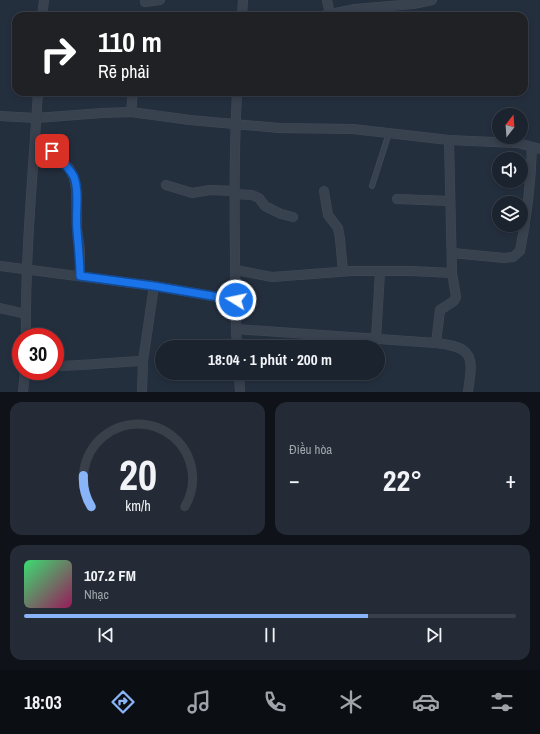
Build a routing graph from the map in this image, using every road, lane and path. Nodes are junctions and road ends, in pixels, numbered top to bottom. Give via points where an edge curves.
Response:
1 (44, 0) edge
2 (160, 0) edge
3 (243, 0) edge
4 (327, 0) edge
5 (432, 0) edge
6 (145, 2) dead end
7 (42, 12) edge
8 (242, 12) edge
9 (326, 12) edge
10 (338, 12) edge
11 (38, 96) edge
12 (133, 96) edge
13 (238, 96) edge
14 (131, 112) junction
15 (0, 116) edge
16 (36, 118) junction
17 (236, 124) junction
18 (389, 133) junction
19 (449, 140) junction
20 (35, 144) junction
21 (536, 148) edge
22 (166, 185) dead end
23 (372, 186) dead end
24 (324, 191) dead end
25 (235, 192) junction
26 (397, 199) dead end
27 (450, 201) junction
28 (293, 217) dead end
29 (452, 253) junction
30 (0, 266) edge
31 (27, 269) junction
32 (236, 270) junction
33 (343, 272) junction
34 (380, 272) junction
35 (452, 273) junction
36 (80, 276) junction
37 (154, 286) junction
38 (236, 300) junction
39 (0, 308) edge
40 (26, 314) junction
41 (26, 328) edge
42 (236, 329) junction
43 (376, 339) junction
44 (237, 340) edge
45 (436, 343) junction
46 (144, 361) junction
47 (64, 366) edge
48 (24, 380) edge
49 (239, 380) edge
50 (23, 392) edge
51 (142, 392) edge
52 (240, 392) edge
53 (468, 392) edge

1 - 7 street
2 - 6 street
3 - 8 street
4 - 9 street
5 - 10 street
11 - 16 street
12 - 14 street
13 - 17 street
14 - 16 street
14 - 17 street
15 - 16 street
16 - 20 street
17 - 18 street
17 - 25 street
18 - 19 street
18 - 23 lane
19 - 21 street via 518,143
19 - 27 street
20 - 31 street
20 - 36 street via 52,151 69,168 74,178
21 - 29 street via 520,251 504,258
22 - 25 street via 192,193 210,190
24 - 33 street via 328,215 338,228
25 - 28 street via 252,195 265,206
25 - 32 street
26 - 27 street
27 - 29 street
29 - 35 street
30 - 31 street
31 - 36 street
31 - 40 street
32 - 33 street via 272,277
32 - 38 street
33 - 34 street
34 - 35 street
34 - 43 street
35 - 45 street via 456,297 440,310
36 - 37 street
37 - 38 street
37 - 46 street
38 - 42 street
39 - 40 street
40 - 41 street
42 - 43 street
42 - 44 street
43 - 45 street
45 - 53 street via 459,347 469,355 472,368
46 - 47 street
46 - 51 street
48 - 50 street
49 - 52 street

